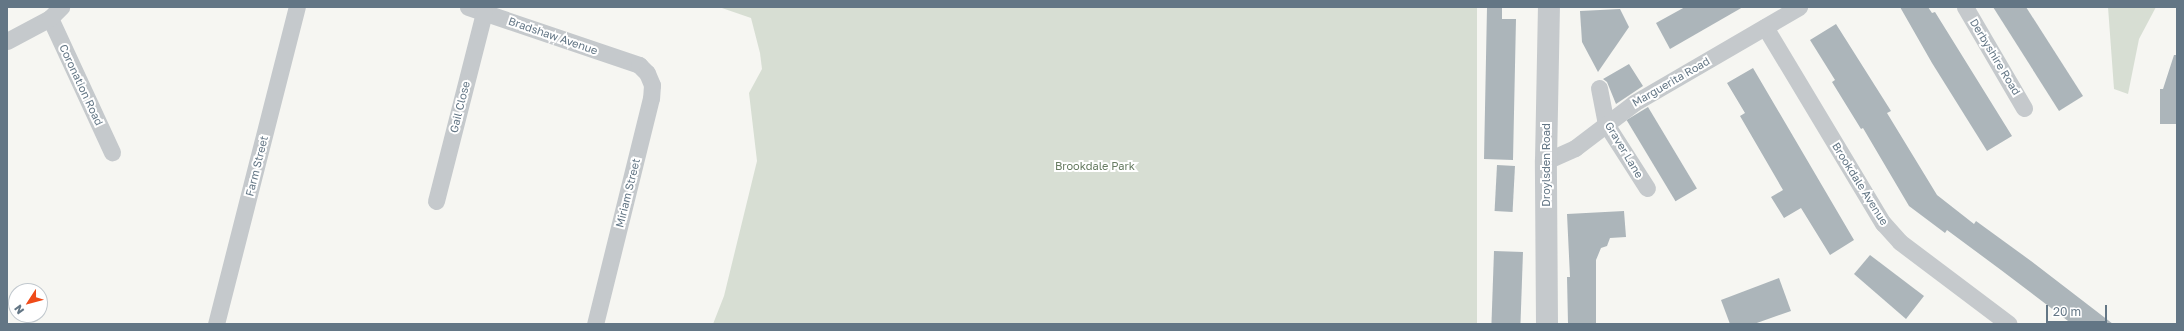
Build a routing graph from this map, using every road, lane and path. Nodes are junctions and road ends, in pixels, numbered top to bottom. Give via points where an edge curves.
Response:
1 (297, 7) edge
2 (468, 7) edge
3 (1549, 7) edge
4 (1799, 7) edge
5 (1965, 7) edge
6 (484, 12) junction
7 (56, 13) edge
8 (1766, 27) junction
9 (7, 41) edge
10 (639, 65) joint
11 (1599, 88) dead end
12 (2024, 108) dead end
13 (1606, 124) junction
14 (112, 152) dead end
15 (1546, 161) junction
16 (1647, 188) dead end
17 (436, 201) dead end
18 (216, 324) edge
19 (595, 324) edge
20 (1547, 324) edge
21 (2009, 324) edge

1 - 18 street, Farm Street
2 - 6 street, Bradshaw Avenue
3 - 15 street, Droylsden Road
4 - 8 street, Marguerita Road
5 - 12 street, Derbyshire Road
6 - 10 street, Bradshaw Avenue
6 - 17 street, Gail Close
7 - 9 street, Coronation Road
7 - 14 street, Coronation Road
8 - 13 street, Marguerita Road via 1634,103
8 - 21 street, Brookdale Avenue via 1883,223 1900,242
10 - 19 street, Miriam Street via 647,73 652,85 651,98
11 - 13 street, Graver Lane
13 - 15 street, Marguerita Road via 1575,148
13 - 16 street, Graver Lane
15 - 20 street, Droylsden Road

